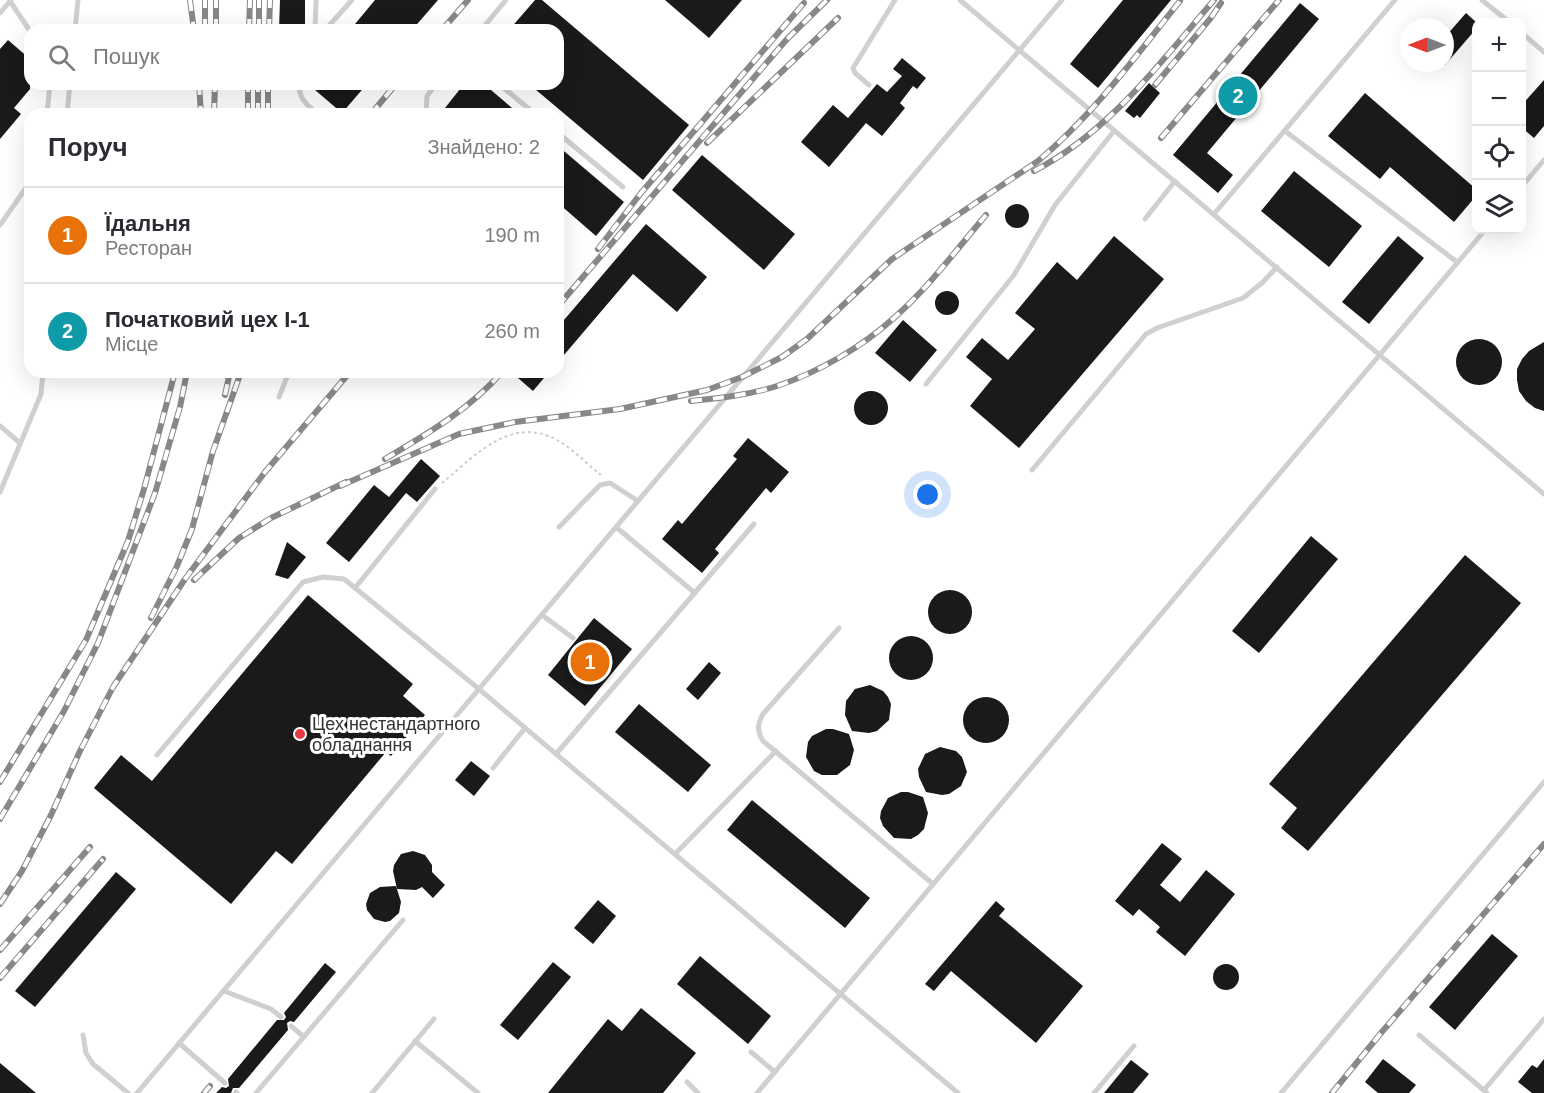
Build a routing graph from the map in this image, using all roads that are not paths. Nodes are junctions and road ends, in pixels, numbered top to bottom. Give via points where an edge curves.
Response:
1 (78, 0) edge
2 (316, 0) edge
3 (352, 0) edge
4 (507, 0) edge
5 (895, 0) edge
6 (960, 0) edge
7 (1062, 0) edge
8 (1395, 0) edge
9 (1482, 0) edge
10 (11, 1) edge
11 (0, 13) edge
12 (1504, 18) edge
13 (26, 24) edge
14 (76, 24) edge
15 (315, 24) edge
16 (330, 24) edge
17 (487, 24) edge
18 (1526, 37) edge
19 (1019, 50) junction
20 (1544, 52) edge
21 (868, 85) dead end
22 (49, 90) edge
23 (69, 90) edge
24 (299, 90) edge
25 (432, 90) edge
26 (506, 90) edge
27 (48, 108) edge
28 (68, 108) edge
29 (311, 108) edge
30 (426, 108) edge
31 (528, 108) edge
32 (1114, 131) junction
33 (1285, 131) junction
34 (564, 138) edge
35 (1544, 160) edge
36 (1526, 180) edge
37 (1175, 181) junction
38 (623, 187) dead end
39 (24, 191) edge
40 (1214, 214) junction
41 (1145, 219) dead end
42 (0, 225) edge
43 (1481, 234) edge
44 (1456, 262) junction
45 (1277, 267) junction
46 (1380, 353) junction
47 (42, 378) edge
48 (287, 378) edge
49 (926, 384) dead end
50 (279, 398) dead end
51 (0, 426) edge
52 (20, 443) junction
53 (1032, 471) dead end
54 (435, 489) road end
55 (0, 492) edge
56 (1544, 494) edge
57 (638, 501) junction
58 (754, 524) dead end
59 (559, 527) dead end
60 (616, 527) junction
61 (356, 588) junction
62 (695, 592) junction
63 (542, 615) junction
64 (838, 628) dead end
65 (573, 638) dead end
66 (479, 689) junction
67 (525, 728) junction
68 (776, 751) junction
69 (556, 754) junction
70 (157, 756) dead end
71 (493, 768) dead end
72 (1544, 782) edge
73 (675, 854) junction
74 (933, 884) junction
75 (403, 920) dead end
76 (224, 991) junction
77 (841, 994) junction
78 (280, 1017) dead end
79 (434, 1019) dead end
80 (1544, 1019) edge
81 (291, 1026) dead end
82 (83, 1035) dead end
83 (1419, 1035) dead end
84 (304, 1037) junction
85 (415, 1041) junction
86 (179, 1043) junction
87 (1134, 1046) dead end
88 (751, 1052) dead end
89 (775, 1072) junction
90 (225, 1083) dead end
91 (687, 1083) dead end
92 (1486, 1091) edge
93 (128, 1093) edge
94 (137, 1093) edge
95 (256, 1093) edge
96 (372, 1093) edge
97 (478, 1093) edge
98 (698, 1093) edge
99 (757, 1093) edge
100 (958, 1093) edge
101 (1094, 1093) edge
102 (1281, 1093) edge

1 - 14 lane
2 - 15 lane
3 - 16 lane
4 - 17 lane
5 - 21 lane via 853,68
6 - 19 lane
7 - 19 lane
8 - 33 lane
9 - 12 lane
10 - 11 lane
10 - 13 lane
18 - 20 lane
19 - 32 lane
19 - 57 lane
22 - 27 lane
23 - 28 lane
24 - 29 lane
25 - 30 lane
26 - 31 lane
32 - 37 lane
32 - 49 lane via 1055,205 1014,275
33 - 40 lane
33 - 44 lane
34 - 38 lane
35 - 36 lane
37 - 40 lane
37 - 41 lane
39 - 42 lane
40 - 45 lane
43 - 44 lane
44 - 46 lane
45 - 46 lane
45 - 53 lane via 1243,298 1146,334
46 - 56 lane
46 - 74 lane
47 - 52 lane via 41,394
48 - 50 lane
51 - 52 lane
52 - 55 lane
54 - 61 lane
57 - 59 lane via 610,483 600,485
57 - 60 lane
58 - 62 lane
60 - 62 lane
60 - 63 lane
61 - 66 lane
61 - 70 lane via 344,579 303,582
62 - 69 lane
63 - 65 lane
63 - 66 lane
64 - 68 lane via 758,723 763,741
66 - 67 lane
66 - 76 lane
67 - 69 lane
67 - 71 lane
68 - 73 lane
68 - 74 lane
69 - 73 lane
72 - 102 lane
73 - 77 lane
74 - 77 lane
75 - 84 lane
76 - 78 lane via 272,1009
76 - 86 lane
77 - 89 lane
77 - 100 lane
79 - 85 lane
80 - 92 lane
81 - 84 lane
82 - 93 lane via 86,1053 93,1064
83 - 92 lane
84 - 95 lane
85 - 96 lane
85 - 97 lane
86 - 90 lane
86 - 94 lane
87 - 101 lane
88 - 89 lane
89 - 99 lane
91 - 98 lane

